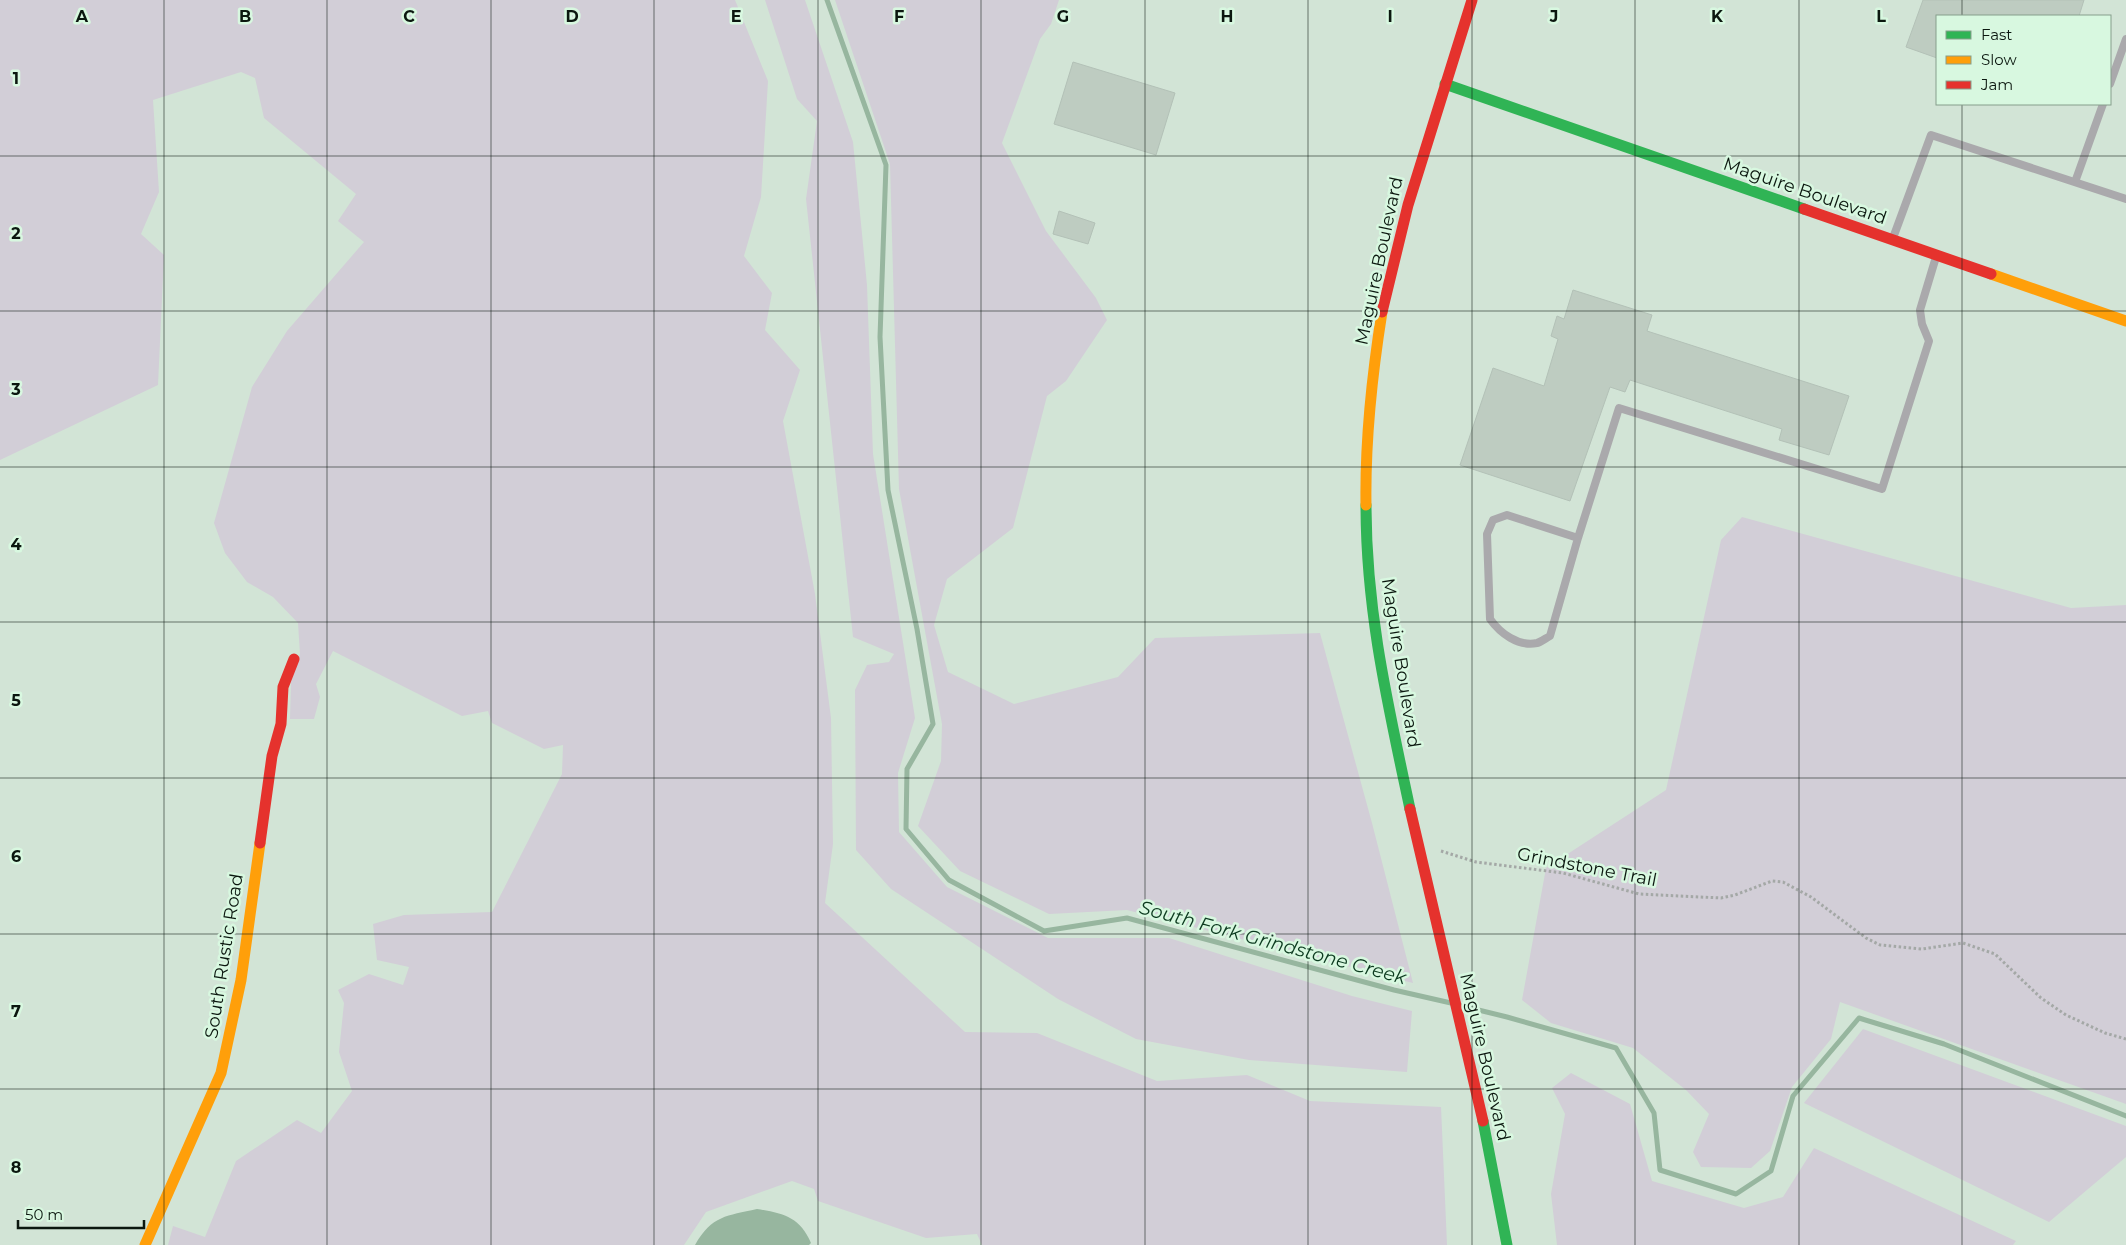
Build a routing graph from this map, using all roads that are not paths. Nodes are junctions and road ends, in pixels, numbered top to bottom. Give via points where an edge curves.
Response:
1 (1472, 0) edge
2 (2126, 38) edge
3 (2111, 81) edge
4 (1445, 84) junction
5 (2103, 105) edge
6 (2075, 182) junction
7 (2126, 199) edge
8 (1892, 240) junction
9 (1936, 256) junction
10 (2126, 321) edge
11 (1578, 538) junction
12 (294, 659) dead end
13 (145, 1245) edge
14 (1507, 1245) edge

1 - 4 street, Maguire Boulevard
2 - 3 lane
4 - 8 street, Maguire Boulevard
4 - 14 street, Maguire Boulevard via 1406,209 1379,326 1369,413 1368,582 1382,677 1432,913 1490,1150
5 - 6 lane
6 - 7 lane
6 - 8 lane via 1931,135
8 - 9 street, Maguire Boulevard
9 - 10 street, Maguire Boulevard
9 - 11 lane via 1920,310 1929,341 1882,489 1619,408
11 - 11 lane via 1550,636 1537,643 1522,642 1496,628 1490,619 1487,534 1493,520 1507,514
12 - 13 street, South Rustic Road via 283,687 281,724 272,756 230,1038 221,1073

